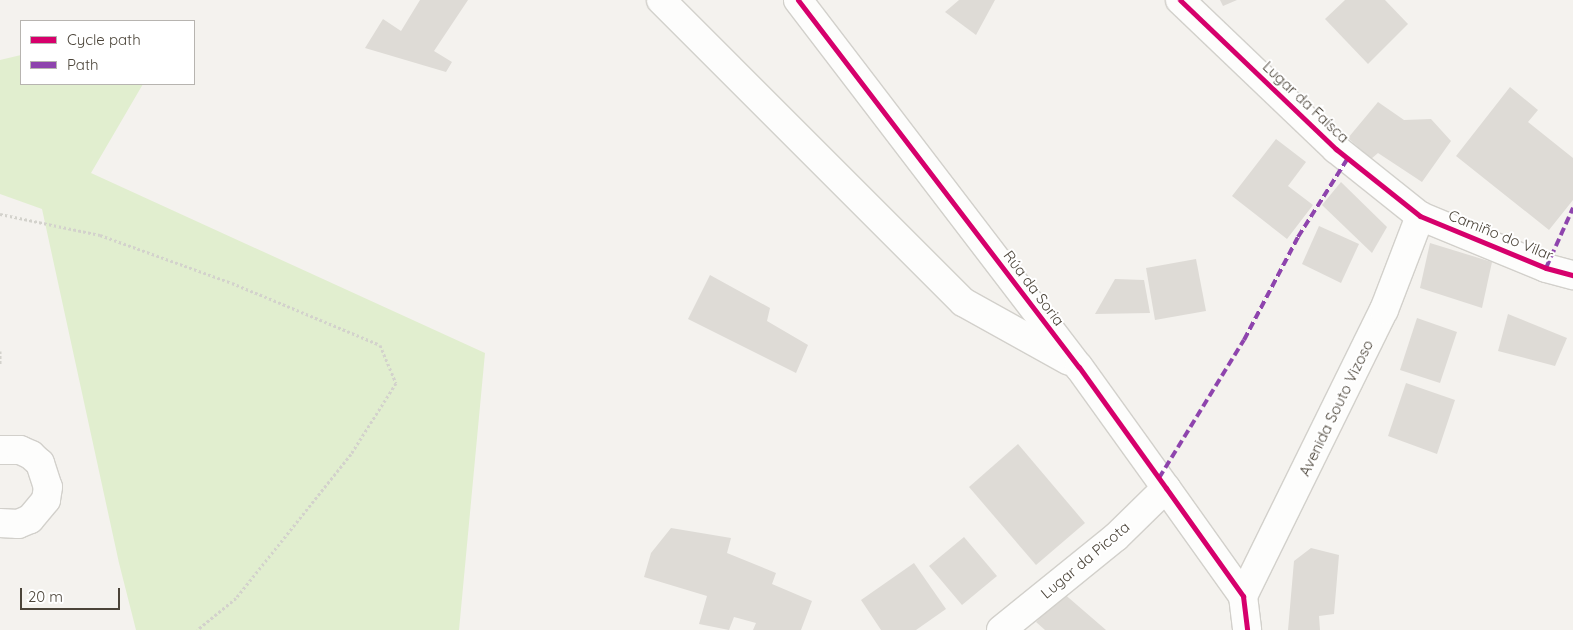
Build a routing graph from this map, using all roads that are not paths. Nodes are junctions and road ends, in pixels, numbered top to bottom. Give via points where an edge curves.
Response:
1 (661, 0) edge
2 (798, 0) edge
3 (1180, 0) edge
4 (1420, 216) junction
5 (1573, 275) edge
6 (1079, 367) junction
7 (0, 450) edge
8 (1166, 488) junction
9 (0, 523) edge
10 (1243, 596) junction
11 (1001, 630) edge
12 (1247, 630) edge

1 - 6 street via 963,302
2 - 6 street, Rúa da Soria
3 - 4 street, Lugar da Faísca via 1336,149
4 - 5 street, Camiño do Vilar via 1546,268
4 - 10 street, Avenida Souto Vizoso via 1384,310
6 - 8 street, Rúa da Soria
7 - 9 street via 20,450 31,455 46,475 48,487 46,500 30,519 18,524
8 - 10 street, Rúa da Soria
8 - 11 street, Lugar da Picota via 1116,537
10 - 12 street

